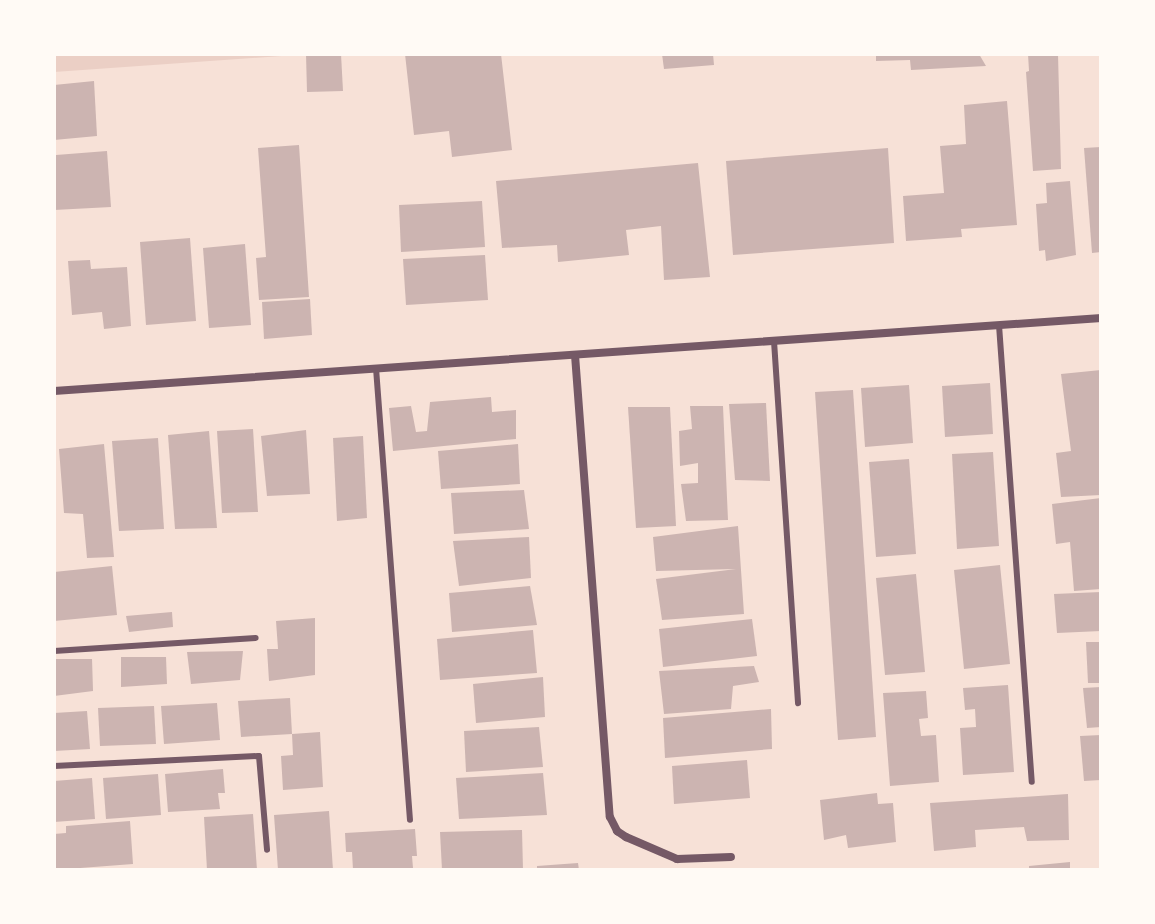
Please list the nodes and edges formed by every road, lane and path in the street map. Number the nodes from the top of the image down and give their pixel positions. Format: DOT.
graph roads {
  1 [pos="1101,318"];
  2 [pos="999,325"];
  3 [pos="774,341"];
  4 [pos="575,355"];
  5 [pos="376,368"];
  6 [pos="54,391"];
  7 [pos="256,638"];
  8 [pos="54,651"];
  9 [pos="798,703"];
  10 [pos="54,766"];
  11 [pos="1032,782"];
  12 [pos="410,820"];
  13 [pos="267,850"];
  14 [pos="731,857"];
  1 -- 2 [label="street"];
  2 -- 3 [label="street"];
  2 -- 11 [label="lane"];
  3 -- 4 [label="street"];
  3 -- 9 [label="lane"];
  4 -- 5 [label="street"];
  4 -- 14 [label="street"];
  5 -- 6 [label="street"];
  5 -- 12 [label="lane"];
  7 -- 8 [label="lane"];
  10 -- 13 [label="lane"];
}
